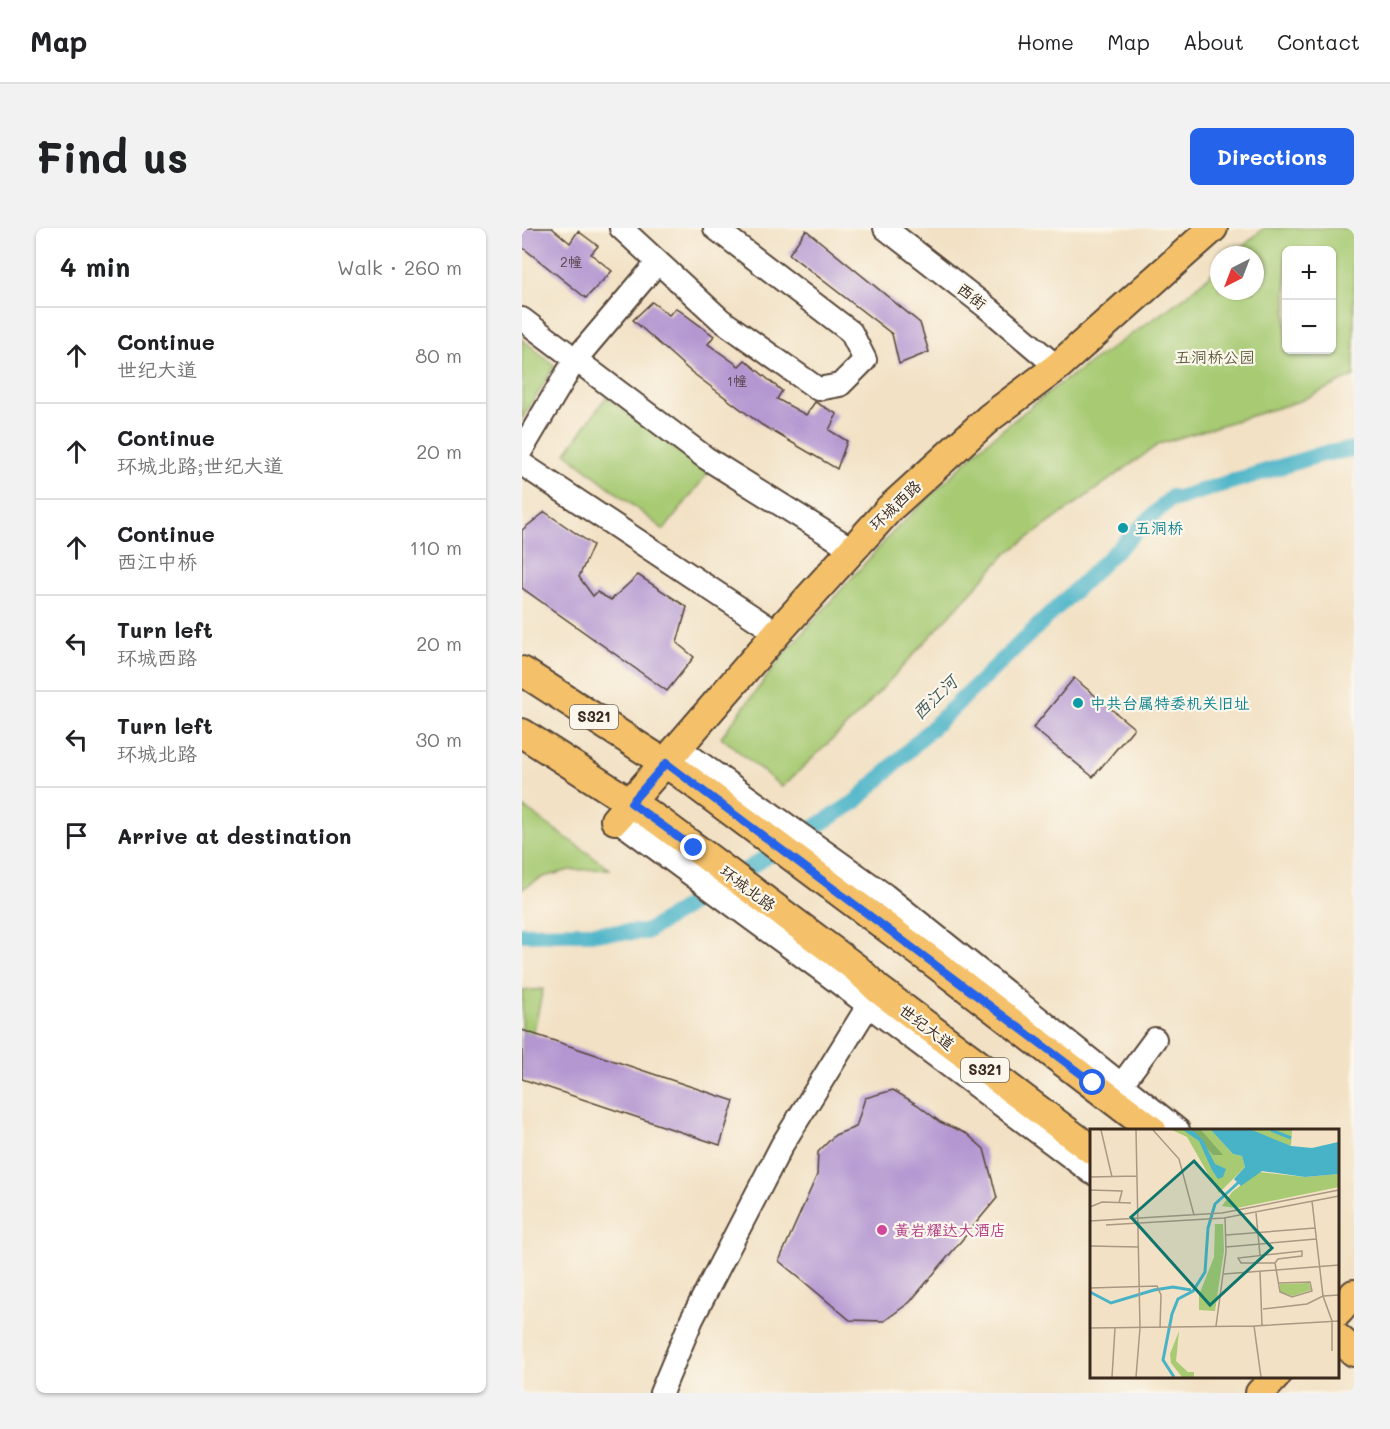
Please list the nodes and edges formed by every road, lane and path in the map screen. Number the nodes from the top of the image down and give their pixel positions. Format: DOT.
graph roads {
  1 [pos="621,228"];
  2 [pos="715,228"];
  3 [pos="885,228"];
  4 [pos="1213,228"];
  5 [pos="658,262"];
  6 [pos="522,319"];
  7 [pos="575,360"];
  8 [pos="1057,367"];
  9 [pos="522,449"];
  10 [pos="522,464"];
  11 [pos="852,549"];
  12 [pos="777,633"];
  13 [pos="522,671"];
  14 [pos="522,733"];
  15 [pos="672,755"];
  16 [pos="704,778"];
  17 [pos="623,816"];
  18 [pos="873,998"];
  19 [pos="1155,1039"];
  20 [pos="1121,1085"];
  21 [pos="1149,1129"];
  22 [pos="1176,1129"];
  23 [pos="1090,1149"];
  24 [pos="1090,1171"];
  25 [pos="1339,1281"];
  26 [pos="1354,1294"];
  27 [pos="1339,1311"];
  28 [pos="1339,1339"];
  29 [pos="1354,1352"];
  30 [pos="1275,1378"];
  31 [pos="661,1393"];
  32 [pos="1260,1393"];
  1 -- 5 [label="street"];
  2 -- 5 [label="street"];
  3 -- 8 [label="street, 西街"];
  4 -- 8 [label="main road, 环城西路"];
  5 -- 7 [label="street"];
  6 -- 7 [label="street"];
  7 -- 9 [label="street"];
  7 -- 11 [label="street"];
  8 -- 11 [label="main road, 环城西路"];
  10 -- 12 [label="street"];
  11 -- 12 [label="main road, 环城西路"];
  12 -- 15 [label="main road, 环城西路"];
  13 -- 15 [label="main road, S321"];
  14 -- 17 [label="main road, 环城北路 / S321"];
  15 -- 16 [label="main road, S321"];
  15 -- 17 [label="main road, 环城西路"];
  16 -- 20 [label="street"];
  16 -- 21 [label="main road, S321"];
  17 -- 18 [label="street"];
  17 -- 18 [label="main road, 环城北路 / S321"];
  18 -- 23 [label="main road, 世纪大道 / S321"];
  18 -- 24 [label="street"];
  18 -- 31 [label="street"];
  19 -- 20 [label="street"];
  20 -- 22 [label="street"];
  25 -- 26 [label="main road"];
  26 -- 27 [label="main road"];
  28 -- 29 [label="main road"];
  30 -- 32 [label="main road"];
}
